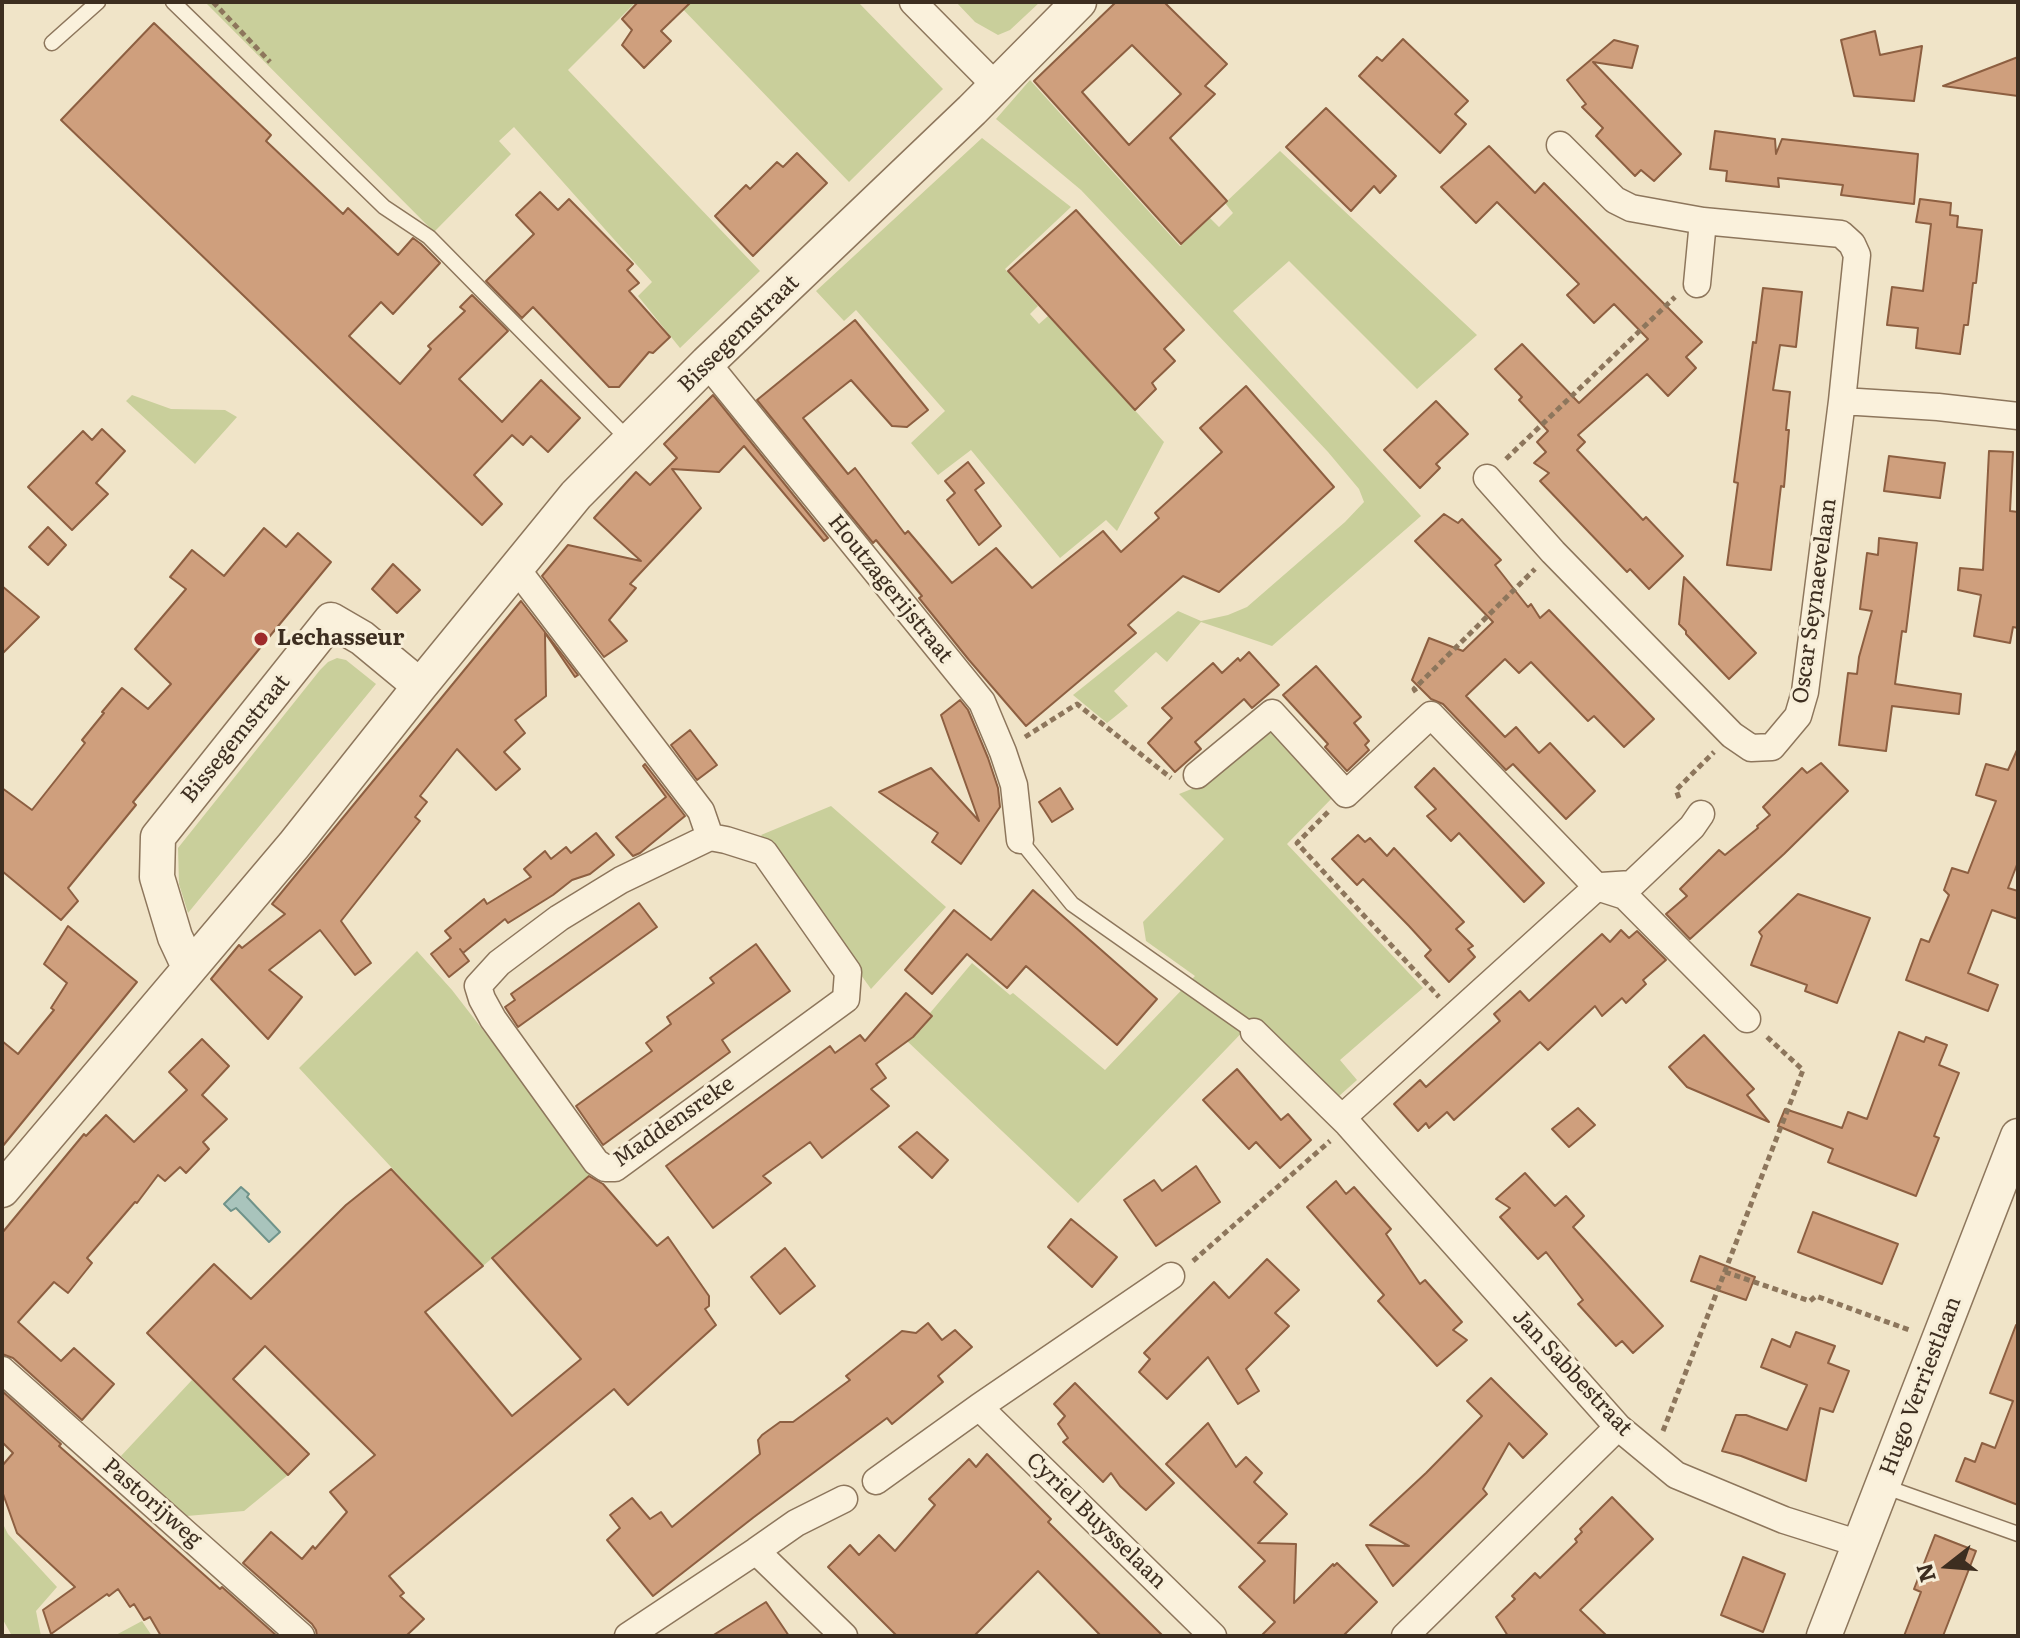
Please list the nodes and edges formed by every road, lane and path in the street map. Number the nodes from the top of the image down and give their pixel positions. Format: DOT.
graph roads {
  1 [pos="98,2"];
  2 [pos="173,2"];
  3 [pos="913,2"];
  4 [pos="1079,2"];
  5 [pos="52,43"];
  6 [pos="996,86"];
  7 [pos="1560,145"];
  8 [pos="1703,221"];
  9 [pos="1697,284"];
  10 [pos="707,363"];
  11 [pos="1842,401"];
  12 [pos="2018,416"];
  13 [pos="629,440"];
  14 [pos="1487,478"];
  15 [pos="1553,552"];
  16 [pos="516,568"];
  17 [pos="420,686"];
  18 [pos="1431,715"];
  19 [pos="1732,735"];
  20 [pos="1003,752"];
  21 [pos="1197,775"];
  22 [pos="1346,794"];
  23 [pos="1696,821"];
  24 [pos="710,837"];
  25 [pos="1020,840"];
  26 [pos="1597,887"];
  27 [pos="189,967"];
  28 [pos="1455,1015"];
  29 [pos="1747,1019"];
  30 [pos="1254,1032"];
  31 [pos="1345,1121"];
  32 [pos="2018,1136"];
  33 [pos="2,1190"];
  34 [pos="1725,1272"];
  35 [pos="1171,1276"];
  36 [pos="1939,1340"];
  37 [pos="2,1370"];
  38 [pos="979,1407"];
  39 [pos="1618,1427"];
  40 [pos="1653,1456"];
  41 [pos="876,1481"];
  42 [pos="1883,1486"];
  43 [pos="844,1499"];
  44 [pos="2018,1534"];
  45 [pos="1860,1544"];
  46 [pos="756,1551"];
  47 [pos="301,1636"];
  48 [pos="628,1636"];
  49 [pos="844,1636"];
  50 [pos="1213,1636"];
  51 [pos="1405,1636"];
  52 [pos="1824,1636"];
  1 -- 5 [label="lane"];
  2 -- 13 [label="lane"];
  3 -- 6 [label="street"];
  4 -- 6 [label="street, Bissegemstraat"];
  6 -- 10 [label="street, Bissegemstraat"];
  7 -- 8 [label="street, Oscar Seynaevelaan"];
  8 -- 9 [label="street"];
  8 -- 11 [label="street, Oscar Seynaevelaan"];
  9 -- 14 [label="path"];
  10 -- 13 [label="street, Bissegemstraat"];
  10 -- 20 [label="street, Houtzagerijstraat"];
  11 -- 12 [label="street"];
  11 -- 19 [label="street, Oscar Seynaevelaan"];
  13 -- 16 [label="street, Bissegemstraat"];
  14 -- 15 [label="street, Oscar Seynaevelaan"];
  15 -- 18 [label="path"];
  15 -- 19 [label="street, Oscar Seynaevelaan"];
  16 -- 17 [label="street, Bissegemstraat"];
  16 -- 24 [label="street"];
  17 -- 27 [label="street, Bissegemstraat"];
  17 -- 27 [label="street, Bissegemstraat"];
  18 -- 22 [label="street"];
  18 -- 26 [label="street"];
  19 -- 23 [label="path"];
  20 -- 21 [label="path"];
  20 -- 25 [label="street, Houtzagerijstraat"];
  21 -- 22 [label="street"];
  22 -- 28 [label="path"];
  23 -- 26 [label="street"];
  24 -- 24 [label="street, Maddensreke"];
  25 -- 30 [label="lane"];
  26 -- 28 [label="street"];
  26 -- 29 [label="street"];
  27 -- 33 [label="street, Bissegemstraat"];
  28 -- 31 [label="street"];
  29 -- 34 [label="path"];
  30 -- 31 [label="street, Jan Sabbestraat"];
  31 -- 35 [label="path"];
  31 -- 39 [label="street, Jan Sabbestraat"];
  32 -- 36 [label="street, Hugo Verriestlaan"];
  34 -- 36 [label="path"];
  34 -- 40 [label="path"];
  35 -- 38 [label="street"];
  36 -- 42 [label="street, Hugo Verriestlaan"];
  37 -- 47 [label="street, Pastorijweg"];
  38 -- 41 [label="street"];
  38 -- 50 [label="street, Cyriel Buysselaan"];
  39 -- 40 [label="street, Jan Sabbestraat"];
  39 -- 51 [label="street"];
  40 -- 45 [label="street, Jan Sabbestraat"];
  42 -- 44 [label="lane"];
  42 -- 45 [label="street, Hugo Verriestlaan"];
  43 -- 46 [label="street"];
  45 -- 52 [label="street, Hugo Verriestlaan"];
  46 -- 48 [label="street"];
  46 -- 49 [label="street"];
}
